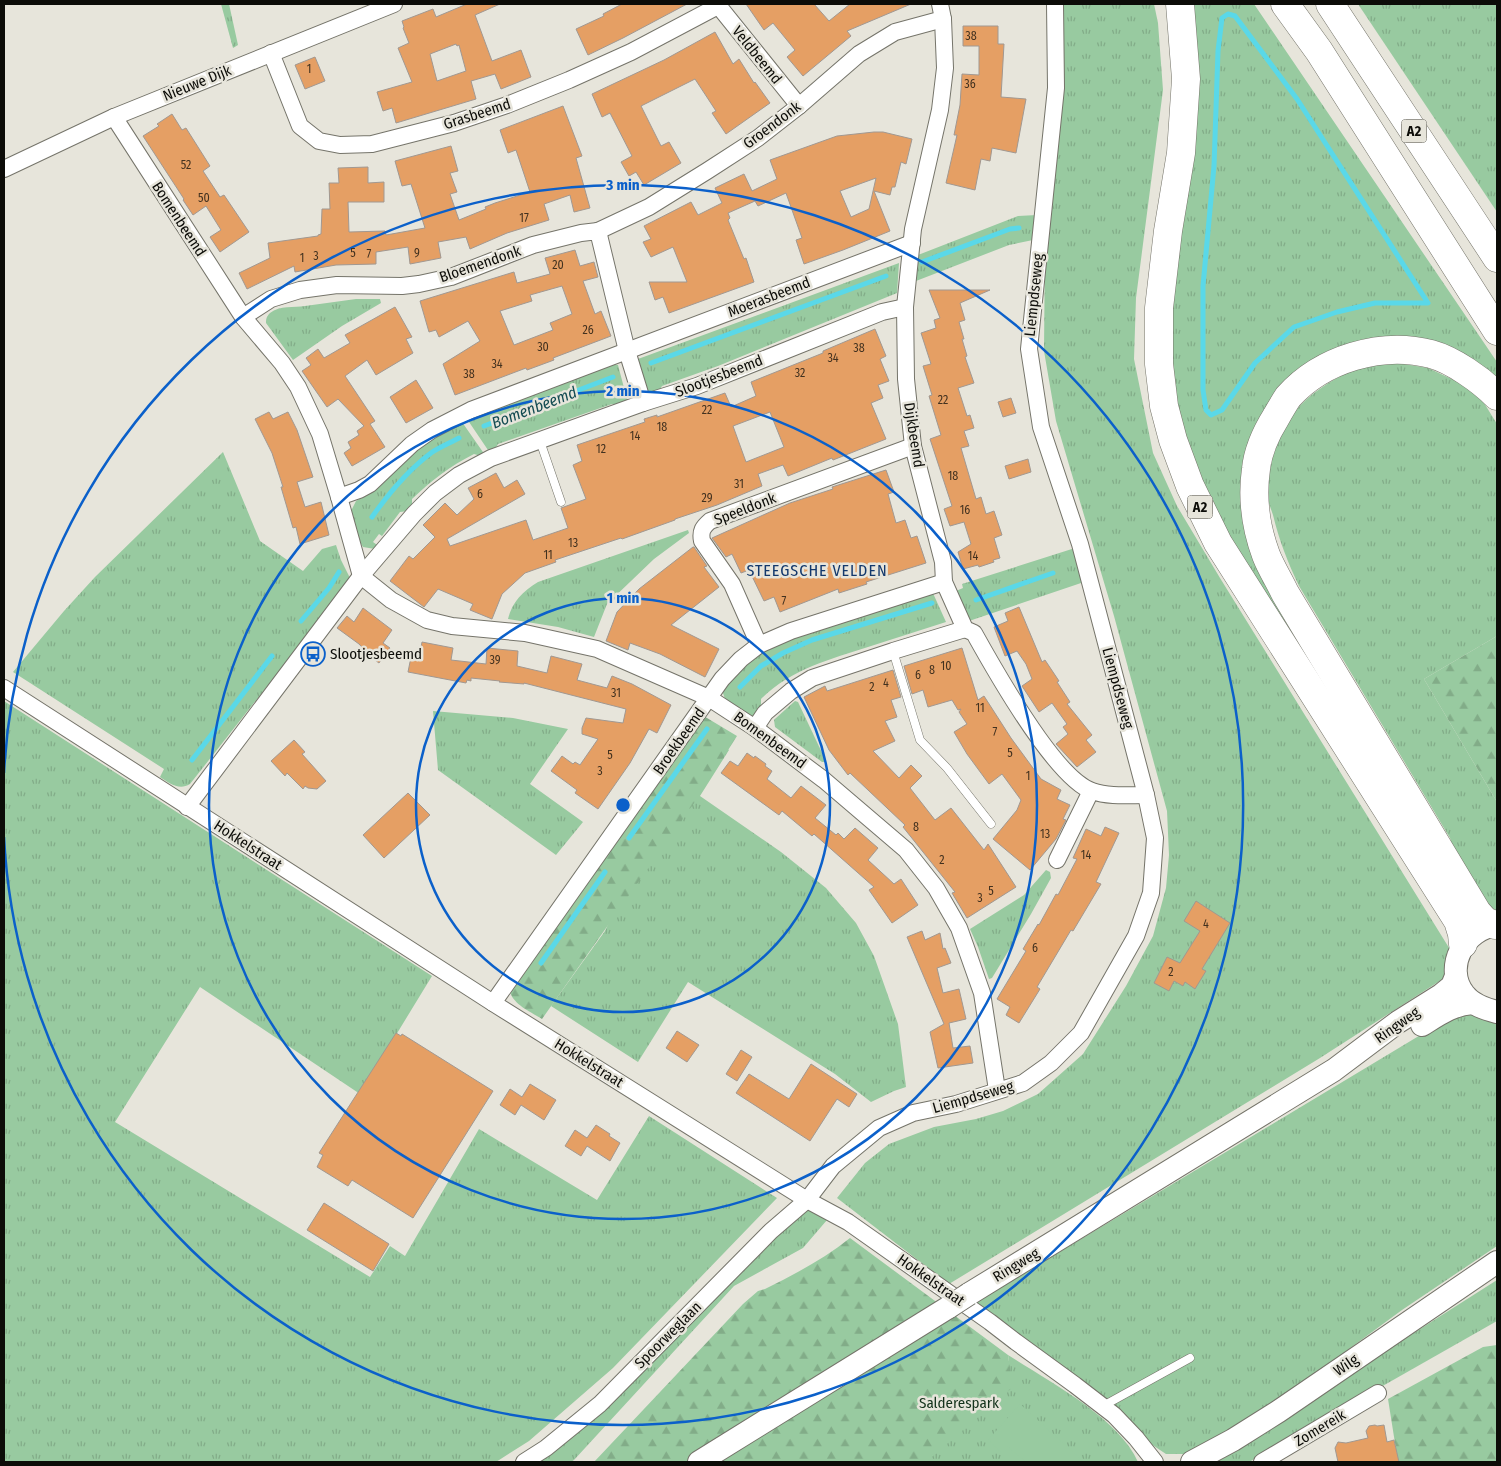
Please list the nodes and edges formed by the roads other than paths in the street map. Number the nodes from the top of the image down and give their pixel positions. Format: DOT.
graph roads {
  1 [pos="394,4"];
  2 [pos="1055,4"];
  3 [pos="1180,4"];
  4 [pos="1285,4"];
  5 [pos="1330,4"];
  6 [pos="717,5"];
  7 [pos="941,11"];
  8 [pos="271,53"];
  9 [pos="799,106"];
  10 [pos="114,117"];
  11 [pos="4,169"];
  12 [pos="598,231"];
  13 [pos="912,244"];
  14 [pos="1497,258"];
  15 [pos="905,307"];
  16 [pos="243,317"];
  17 [pos="1497,331"];
  18 [pos="627,351"];
  19 [pos="1497,396"];
  20 [pos="643,403"];
  21 [pos="540,441"];
  22 [pos="912,446"];
  23 [pos="339,497"];
  24 [pos="561,502"];
  25 [pos="361,576"];
  26 [pos="944,582"];
  27 [pos="965,629"];
  28 [pos="759,645"];
  29 [pos="893,651"];
  30 [pos="4,688"];
  31 [pos="709,698"];
  32 [pos="755,728"];
  33 [pos="1091,791"];
  34 [pos="1146,795"];
  35 [pos="187,806"];
  36 [pos="991,824"];
  37 [pos="1057,860"];
  38 [pos="1496,925"];
  39 [pos="1463,944"];
  40 [pos="1456,976"];
  41 [pos="493,1003"];
  42 [pos="1473,1003"];
  43 [pos="1497,1012"];
  44 [pos="1334,1070"];
  45 [pos="997,1090"];
  46 [pos="807,1200"];
  47 [pos="1497,1262"];
  48 [pos="1190,1358"];
  49 [pos="1378,1393"];
  50 [pos="1103,1406"];
  51 [pos="524,1462"];
  52 [pos="699,1462"];
  53 [pos="1155,1462"];
  54 [pos="1192,1462"];
  55 [pos="1262,1462"];
  1 -- 8 [label="street, Nieuwe Dijk"];
  2 -- 34 [label="street, Liempdseweg"];
  3 -- 39 [label="highway, A2"];
  4 -- 17 [label="highway, A2"];
  5 -- 14 [label="highway, A2"];
  6 -- 8 [label="street, Grasbeemd"];
  6 -- 9 [label="street, Veldbeemd"];
  7 -- 9 [label="street, Groendonk"];
  7 -- 13 [label="street, Dijkbeemd"];
  8 -- 10 [label="street, Nieuwe Dijk"];
  9 -- 12 [label="street, Groendonk"];
  10 -- 11 [label="street, Nieuwe Dijk"];
  10 -- 16 [label="street, Bomenbeemd"];
  12 -- 16 [label="street, Bloemendonk"];
  12 -- 18 [label="street"];
  13 -- 15 [label="street, Dijkbeemd"];
  13 -- 18 [label="street, Moerasbeemd"];
  15 -- 20 [label="street, Slootjesbeemd"];
  15 -- 22 [label="street, Dijkbeemd"];
  16 -- 23 [label="street, Bomenbeemd"];
  18 -- 20 [label="street"];
  18 -- 23 [label="street"];
  19 -- 38 [label="highway"];
  20 -- 21 [label="street, Slootjesbeemd"];
  21 -- 24 [label="lane"];
  21 -- 25 [label="street, Slootjesbeemd"];
  22 -- 26 [label="street, Dijkbeemd"];
  22 -- 28 [label="street, Speeldonk"];
  23 -- 25 [label="street, Bomenbeemd"];
  25 -- 31 [label="street, Bomenbeemd"];
  25 -- 35 [label="street, Slootjesbeemd"];
  26 -- 27 [label="street, Dijkbeemd"];
  26 -- 28 [label="street, Broekbeemd"];
  27 -- 29 [label="street"];
  27 -- 33 [label="street, Dijkbeemd"];
  28 -- 31 [label="street, Broekbeemd"];
  29 -- 32 [label="street"];
  29 -- 36 [label="lane"];
  30 -- 35 [label="street, Hokkelstraat"];
  31 -- 32 [label="street, Bomenbeemd"];
  31 -- 41 [label="street, Broekbeemd"];
  32 -- 45 [label="street, Bomenbeemd"];
  33 -- 34 [label="street, Dijkbeemd"];
  33 -- 37 [label="street"];
  34 -- 45 [label="street, Liempdseweg"];
  35 -- 41 [label="street, Hokkelstraat"];
  38 -- 39 [label="main road"];
  39 -- 40 [label="main road"];
  40 -- 42 [label="main road"];
  40 -- 44 [label="main road, Ringweg"];
  41 -- 46 [label="street, Hokkelstraat"];
  42 -- 43 [label="main road"];
  42 -- 44 [label="main road, Ringweg"];
  44 -- 52 [label="main road, Ringweg, bridge"];
  45 -- 46 [label="street, Liempdseweg"];
  46 -- 50 [label="street, Hokkelstraat"];
  46 -- 51 [label="street, Spoorweglaan"];
  47 -- 54 [label="main road, Wilg"];
  48 -- 50 [label="lane"];
  49 -- 55 [label="street, Zomereik"];
  50 -- 53 [label="street, Hokkelstraat"];
}
